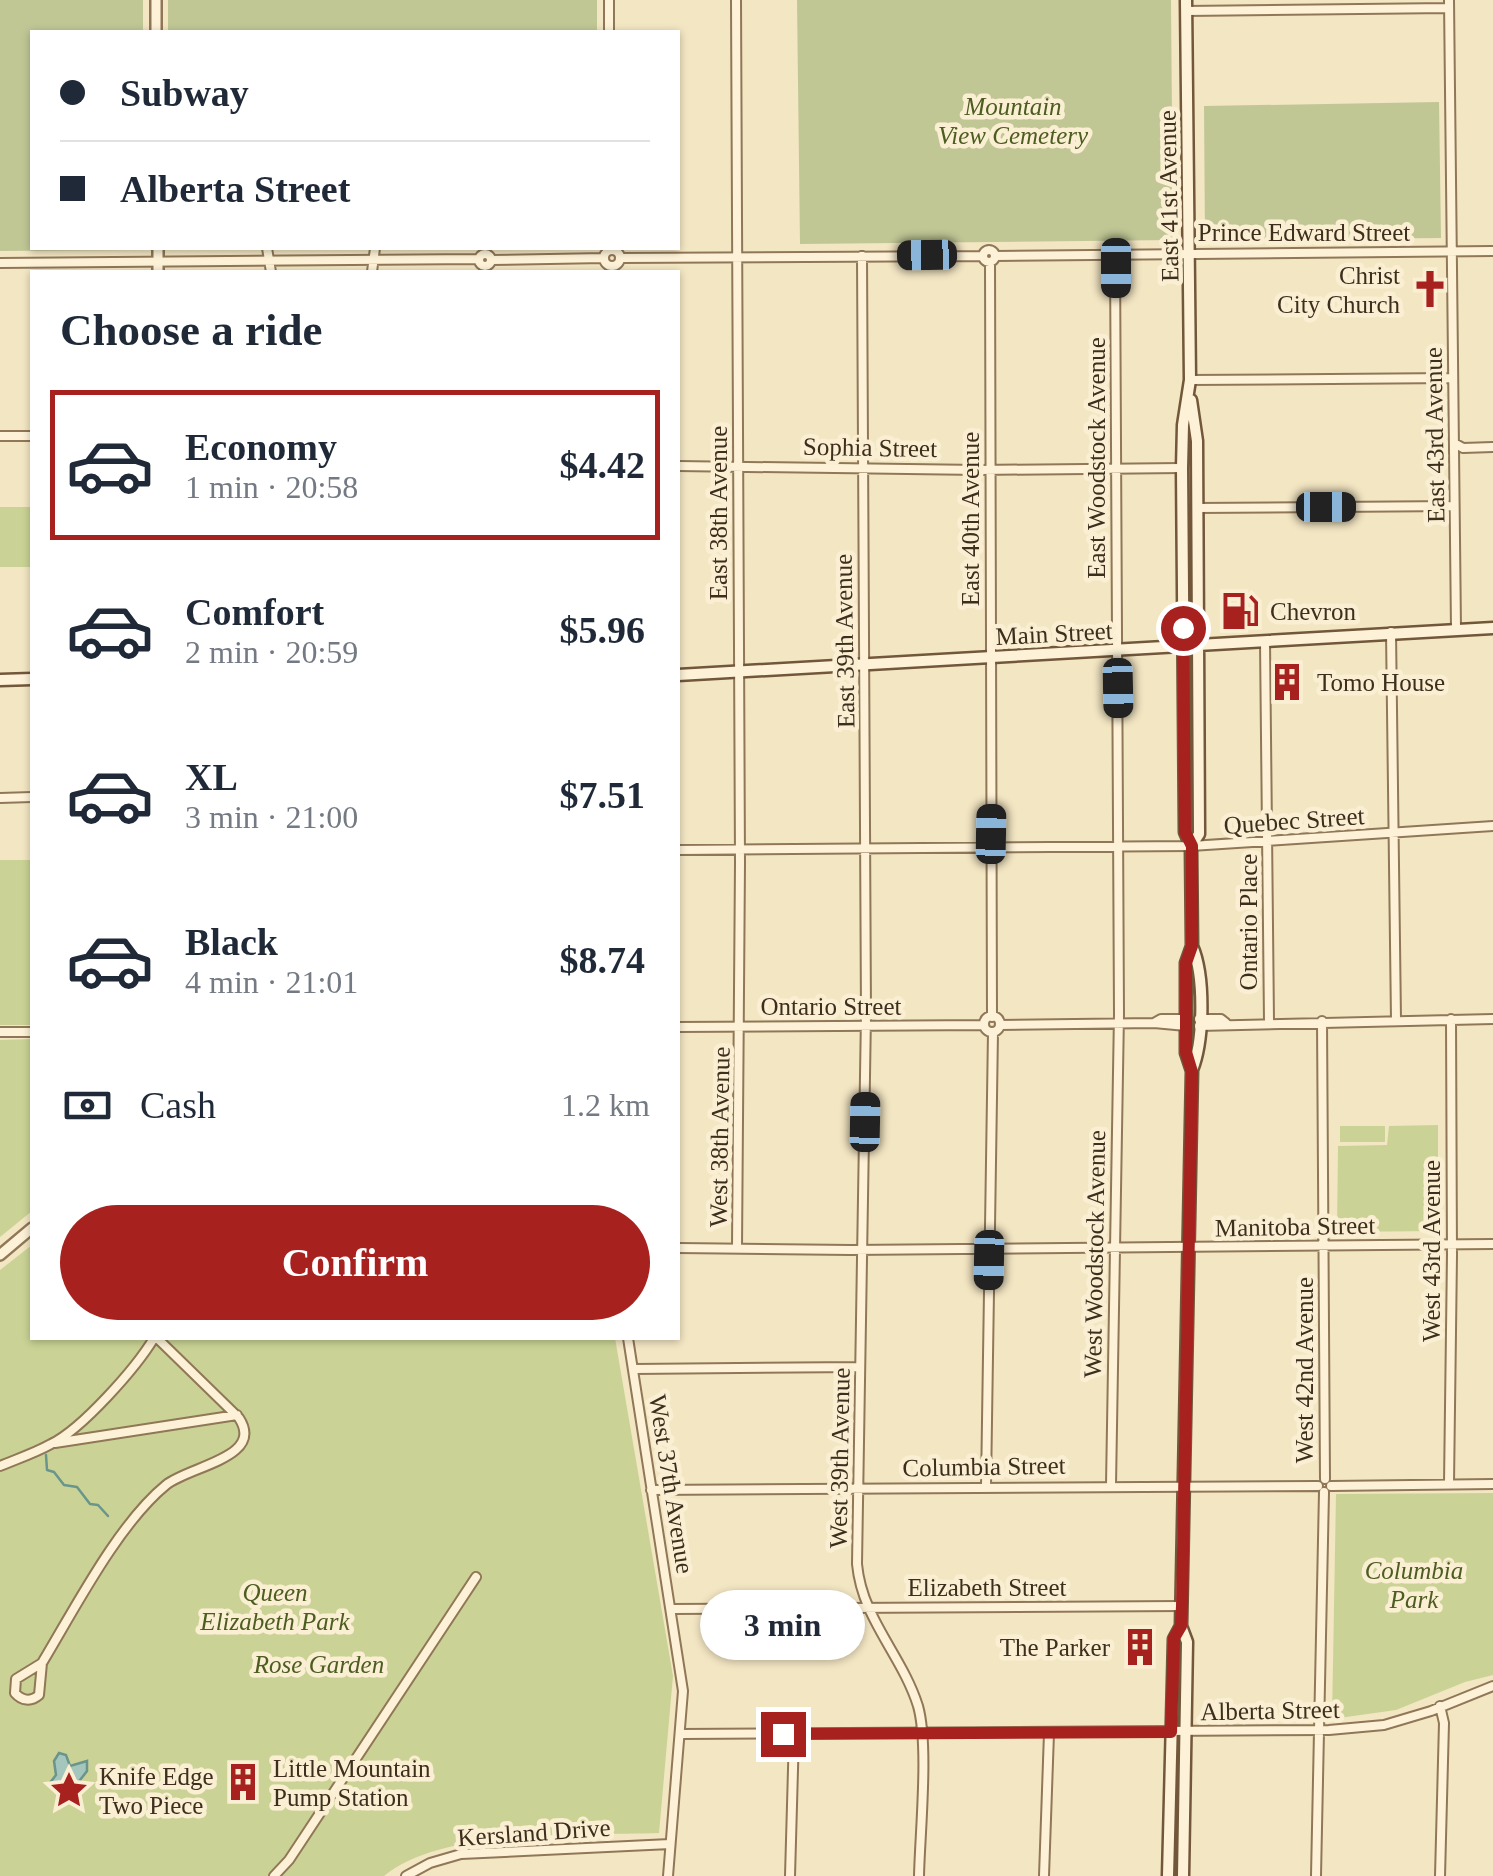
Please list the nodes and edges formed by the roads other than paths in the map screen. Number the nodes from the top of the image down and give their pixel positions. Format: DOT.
graph roads {
  1 [pos="156,0"];
  2 [pos="609,0"];
  3 [pos="736,0"];
  4 [pos="1449,4"];
  5 [pos="1186,6"];
  6 [pos="156,30"];
  7 [pos="609,30"];
  8 [pos="267,250"];
  9 [pos="375,250"];
  10 [pos="611,250"];
  11 [pos="613,250"];
  12 [pos="1452,251"];
  13 [pos="1493,251"];
  14 [pos="1188,252"];
  15 [pos="1115,254"];
  16 [pos="862,256"];
  17 [pos="737,257"];
  18 [pos="604,258"];
  19 [pos="620,258"];
  20 [pos="990,258"];
  21 [pos="485,260"];
  22 [pos="374,261"];
  23 [pos="268,262"];
  24 [pos="0,263"];
  25 [pos="158,267"];
  26 [pos="613,269"];
  27 [pos="270,270"];
  28 [pos="372,270"];
  29 [pos="1453,378"];
  30 [pos="1190,386"];
  31 [pos="0,436"];
  32 [pos="30,436"];
  33 [pos="1454,443"];
  34 [pos="1493,447"];
  35 [pos="680,466"];
  36 [pos="738,466"];
  37 [pos="863,466"];
  38 [pos="1116,468"];
  39 [pos="1182,468"];
  40 [pos="990,470"];
  41 [pos="1454,506"];
  42 [pos="1198,508"];
  43 [pos="1493,628"];
  44 [pos="1456,629"];
  45 [pos="1391,632"];
  46 [pos="1265,640"];
  47 [pos="1198,645"];
  48 [pos="1183,646"];
  49 [pos="1117,650"];
  50 [pos="992,656"];
  51 [pos="864,664"];
  52 [pos="739,671"];
  53 [pos="680,675"];
  54 [pos="30,679"];
  55 [pos="0,680"];
  56 [pos="30,797"];
  57 [pos="0,798"];
  58 [pos="1493,826"];
  59 [pos="1393,833"];
  60 [pos="1268,841"];
  61 [pos="991,846"];
  62 [pos="1118,846"];
  63 [pos="1192,846"];
  64 [pos="866,848"];
  65 [pos="740,849"];
  66 [pos="680,850"];
  67 [pos="992,1016"];
  68 [pos="1450,1019"];
  69 [pos="1493,1019"];
  70 [pos="1396,1020"];
  71 [pos="1322,1021"];
  72 [pos="1268,1022"];
  73 [pos="1119,1023"];
  74 [pos="1193,1023"];
  75 [pos="1000,1024"];
  76 [pos="866,1025"];
  77 [pos="984,1025"];
  78 [pos="740,1026"];
  79 [pos="680,1027"];
  80 [pos="0,1032"];
  81 [pos="30,1032"];
  82 [pos="992,1032"];
  83 [pos="30,1230"];
  84 [pos="1452,1244"];
  85 [pos="1493,1244"];
  86 [pos="1324,1246"];
  87 [pos="1189,1247"];
  88 [pos="680,1248"];
  89 [pos="737,1248"];
  90 [pos="989,1248"];
  91 [pos="1114,1248"];
  92 [pos="862,1250"];
  93 [pos="0,1254"];
  94 [pos="154,1340"];
  95 [pos="157,1340"];
  96 [pos="628,1340"];
  97 [pos="860,1368"];
  98 [pos="634,1369"];
  99 [pos="237,1415"];
  100 [pos="55,1443"];
  101 [pos="0,1466"];
  102 [pos="1449,1484"];
  103 [pos="1493,1484"];
  104 [pos="1111,1485"];
  105 [pos="986,1486"];
  106 [pos="1184,1486"];
  107 [pos="1324,1486"];
  108 [pos="858,1488"];
  109 [pos="650,1490"];
  110 [pos="476,1577"];
  111 [pos="1182,1606"];
  112 [pos="867,1608"];
  113 [pos="672,1609"];
  114 [pos="1181,1626"];
  115 [pos="42,1663"];
  116 [pos="1493,1686"];
  117 [pos="1440,1706"];
  118 [pos="1319,1730"];
  119 [pos="1171,1732"];
  120 [pos="1186,1732"];
  121 [pos="1049,1733"];
  122 [pos="680,1734"];
  123 [pos="794,1734"];
  124 [pos="922,1734"];
  125 [pos="670,1844"];
  126 [pos="274,1876"];
  127 [pos="406,1876"];
  128 [pos="668,1876"];
  129 [pos="790,1876"];
  130 [pos="919,1876"];
  131 [pos="1044,1876"];
  132 [pos="1168,1876"];
  133 [pos="1183,1876"];
  134 [pos="1316,1876"];
  135 [pos="1440,1876"];
  1 -- 6 [label="street"];
  2 -- 7 [label="street"];
  3 -- 17 [label="street, East 38th Avenue"];
  4 -- 5 [label="street"];
  4 -- 12 [label="street, East 43rd Avenue"];
  5 -- 14 [label="main road, East 41st Avenue"];
  8 -- 23 [label="street"];
  9 -- 22 [label="street"];
  10 -- 18 [label="street"];
  11 -- 19 [label="street"];
  12 -- 13 [label="street, Prince Edward Street"];
  12 -- 14 [label="street, Prince Edward Street"];
  12 -- 29 [label="street, East 43rd Avenue"];
  14 -- 15 [label="street, Prince Edward Street"];
  14 -- 30 [label="main road, East 41st Avenue"];
  15 -- 20 [label="street, Prince Edward Street"];
  15 -- 38 [label="street, East Woodstock Avenue"];
  16 -- 17 [label="street, Prince Edward Street"];
  16 -- 20 [label="street, Prince Edward Street"];
  16 -- 37 [label="street, East 39th Avenue"];
  17 -- 19 [label="street, Prince Edward Street"];
  17 -- 36 [label="street, East 38th Avenue"];
  18 -- 21 [label="street"];
  18 -- 26 [label="street"];
  19 -- 26 [label="street"];
  20 -- 40 [label="street, East 40th Avenue"];
  21 -- 22 [label="street"];
  22 -- 23 [label="street"];
  22 -- 28 [label="street"];
  23 -- 25 [label="street"];
  23 -- 27 [label="street"];
  24 -- 25 [label="street"];
  29 -- 30 [label="street"];
  29 -- 33 [label="street, East 43rd Avenue"];
  30 -- 39 [label="main road, East 41st Avenue"];
  30 -- 42 [label="main road, East 41st Avenue"];
  31 -- 32 [label="street"];
  33 -- 34 [label="street"];
  33 -- 41 [label="street, East 43rd Avenue"];
  35 -- 36 [label="street, Sophia Street"];
  36 -- 37 [label="street, Sophia Street"];
  36 -- 52 [label="street, East 38th Avenue"];
  37 -- 40 [label="street, Sophia Street"];
  37 -- 51 [label="street, East 39th Avenue"];
  38 -- 39 [label="street, Sophia Street"];
  38 -- 40 [label="street, Sophia Street"];
  38 -- 49 [label="street, East Woodstock Avenue"];
  39 -- 48 [label="main road, East 41st Avenue"];
  40 -- 50 [label="street, East 40th Avenue"];
  41 -- 42 [label="street"];
  41 -- 44 [label="street, East 43rd Avenue"];
  42 -- 47 [label="main road, East 41st Avenue"];
  43 -- 44 [label="main road, Main Street"];
  44 -- 45 [label="main road, Main Street"];
  45 -- 46 [label="main road, Main Street"];
  45 -- 59 [label="street"];
  46 -- 47 [label="main road, Main Street"];
  46 -- 60 [label="street, Ontario Place"];
  47 -- 48 [label="main road, Main Street"];
  47 -- 63 [label="main road, East 41st Avenue"];
  48 -- 49 [label="main road, Main Street"];
  48 -- 63 [label="main road, East 41st Avenue"];
  49 -- 50 [label="main road, Main Street"];
  49 -- 62 [label="street, East Woodstock Avenue"];
  50 -- 51 [label="main road, Main Street"];
  50 -- 61 [label="street, East 40th Avenue"];
  51 -- 52 [label="main road, Main Street"];
  51 -- 64 [label="street, East 39th Avenue"];
  52 -- 53 [label="main road, Main Street"];
  52 -- 65 [label="street, East 38th Avenue"];
  54 -- 55 [label="main road"];
  56 -- 57 [label="street"];
  58 -- 59 [label="street, Quebec Street"];
  59 -- 60 [label="street, Quebec Street"];
  59 -- 70 [label="street"];
  60 -- 63 [label="street, Quebec Street"];
  60 -- 72 [label="street, Ontario Place"];
  61 -- 62 [label="street, Quebec Street"];
  61 -- 64 [label="street, Quebec Street"];
  61 -- 67 [label="street, East 40th Avenue"];
  62 -- 63 [label="street, Quebec Street"];
  62 -- 73 [label="street, East Woodstock Avenue"];
  63 -- 74 [label="main road, East 41st Avenue"];
  64 -- 65 [label="street, Quebec Street"];
  64 -- 76 [label="street, East 39th Avenue"];
  65 -- 66 [label="street, Quebec Street"];
  65 -- 78 [label="street, East 38th Avenue"];
  67 -- 75 [label="street"];
  67 -- 77 [label="street"];
  68 -- 69 [label="street"];
  68 -- 70 [label="street"];
  68 -- 84 [label="street, West 43rd Avenue"];
  70 -- 71 [label="street"];
  71 -- 72 [label="street"];
  71 -- 86 [label="street, West 42nd Avenue"];
  72 -- 74 [label="street"];
  73 -- 74 [label="street"];
  73 -- 75 [label="street"];
  73 -- 91 [label="street, West Woodstock Avenue"];
  74 -- 87 [label="main road, East 41st Avenue"];
  75 -- 82 [label="street"];
  76 -- 77 [label="street, Ontario Street"];
  76 -- 78 [label="street, Ontario Street"];
  76 -- 92 [label="street, West 39th Avenue"];
  77 -- 82 [label="street"];
  78 -- 79 [label="street, Ontario Street"];
  78 -- 89 [label="street, West 38th Avenue"];
  80 -- 81 [label="street"];
  82 -- 90 [label="street"];
  83 -- 93 [label="street"];
  84 -- 85 [label="street, Manitoba Street"];
  84 -- 86 [label="street, Manitoba Street"];
  84 -- 102 [label="street, West 43rd Avenue"];
  86 -- 87 [label="street, Manitoba Street"];
  86 -- 107 [label="street, West 42nd Avenue"];
  87 -- 91 [label="street, Manitoba Street"];
  87 -- 106 [label="main road, East 41st Avenue"];
  88 -- 89 [label="street, Manitoba Street"];
  89 -- 92 [label="street, Manitoba Street"];
  90 -- 91 [label="street, Manitoba Street"];
  90 -- 92 [label="street, Manitoba Street"];
  90 -- 105 [label="street"];
  91 -- 104 [label="street, West Woodstock Avenue"];
  92 -- 97 [label="street, West 39th Avenue"];
  94 -- 100 [label="street"];
  95 -- 99 [label="street"];
  96 -- 98 [label="street, West 37th Avenue"];
  97 -- 98 [label="street"];
  97 -- 108 [label="street, West 39th Avenue"];
  98 -- 109 [label="street, West 37th Avenue"];
  99 -- 100 [label="street"];
  99 -- 115 [label="street"];
  100 -- 101 [label="street"];
  102 -- 103 [label="street, Columbia Street"];
  102 -- 107 [label="street, Columbia Street"];
  104 -- 105 [label="street, Columbia Street"];
  104 -- 106 [label="street, Columbia Street"];
  105 -- 108 [label="street, Columbia Street"];
  106 -- 107 [label="street, Columbia Street"];
  106 -- 111 [label="main road, East 41st Avenue"];
  107 -- 118 [label="street, West 42nd Avenue"];
  108 -- 109 [label="street, Columbia Street"];
  108 -- 112 [label="street, West 39th Avenue"];
  109 -- 113 [label="street, West 37th Avenue"];
  110 -- 126 [label="street"];
  111 -- 112 [label="street, Elizabeth Street"];
  111 -- 114 [label="main road, East 41st Avenue"];
  112 -- 113 [label="street, Elizabeth Street"];
  112 -- 124 [label="street, West 39th Avenue"];
  113 -- 122 [label="street, West 37th Avenue"];
  114 -- 119 [label="main road"];
  114 -- 120 [label="main road"];
  115 -- 115 [label="street"];
  116 -- 117 [label="street, Alberta Street"];
  117 -- 118 [label="street, Alberta Street"];
  117 -- 135 [label="street"];
  118 -- 120 [label="street, Alberta Street"];
  118 -- 134 [label="street, West 42nd Avenue"];
  119 -- 120 [label="street, Alberta Street"];
  119 -- 121 [label="street, Alberta Street"];
  119 -- 132 [label="main road"];
  120 -- 133 [label="main road"];
  121 -- 124 [label="street, Alberta Street"];
  121 -- 131 [label="street"];
  122 -- 123 [label="street, Alberta Street"];
  122 -- 125 [label="street, West 37th Avenue"];
  123 -- 124 [label="street, Alberta Street"];
  123 -- 129 [label="street"];
  124 -- 130 [label="street, West 39th Avenue"];
  125 -- 127 [label="street, Kersland Drive"];
  125 -- 128 [label="street, West 37th Avenue"];
}
